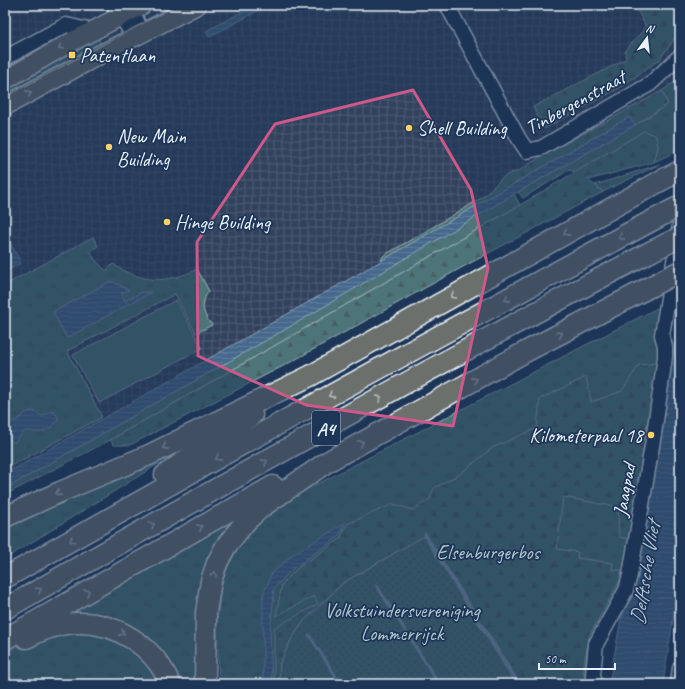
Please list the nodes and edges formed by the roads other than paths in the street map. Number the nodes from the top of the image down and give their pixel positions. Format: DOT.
graph roads {
  1 [pos="197,5"];
  2 [pos="447,5"];
  3 [pos="128,8"];
  4 [pos="92,31"];
  5 [pos="138,35"];
  6 [pos="680,57"];
  7 [pos="5,58"];
  8 [pos="5,80"];
  9 [pos="5,106"];
  10 [pos="680,171"];
  11 [pos="680,206"];
  12 [pos="680,225"];
  13 [pos="680,237"];
  14 [pos="680,271"];
  15 [pos="310,376"];
  16 [pos="327,462"];
  17 [pos="5,517"];
  18 [pos="106,520"];
  19 [pos="5,578"];
  20 [pos="5,609"];
  21 [pos="5,639"];
  22 [pos="206,640"];
  23 [pos="5,649"];
  24 [pos="680,668"];
  25 [pos="170,684"];
  26 [pos="205,684"];
  27 [pos="210,684"];
  28 [pos="595,684"];
  29 [pos="678,684"];
  1 -- 5 [label="main road"];
  2 -- 6 [label="street, Tinbergenstraat"];
  3 -- 4 [label="main road"];
  3 -- 5 [label="street"];
  4 -- 7 [label="street"];
  4 -- 8 [label="main road, one-way"];
  9 -- 5 [label="main road, one-way"];
  10 -- 15 [label="highway, A4, one-way"];
  11 -- 18 [label="highway, A4, one-way"];
  12 -- 28 [label="street, Jaagpad"];
  20 -- 13 [label="highway, A4, one-way, bridge"];
  16 -- 14 [label="highway, A4, one-way, bridge"];
  15 -- 17 [label="highway, A4, one-way"];
  15 -- 18 [label="highway, A4"];
  21 -- 16 [label="highway, A4, one-way"];
  22 -- 16 [label="highway, A4, one-way"];
  18 -- 19 [label="highway, A4, one-way"];
  22 -- 26 [label="highway, A4"];
  22 -- 27 [label="highway, A4"];
  23 -- 25 [label="highway, one-way"];
  24 -- 29 [label="street"];
}
